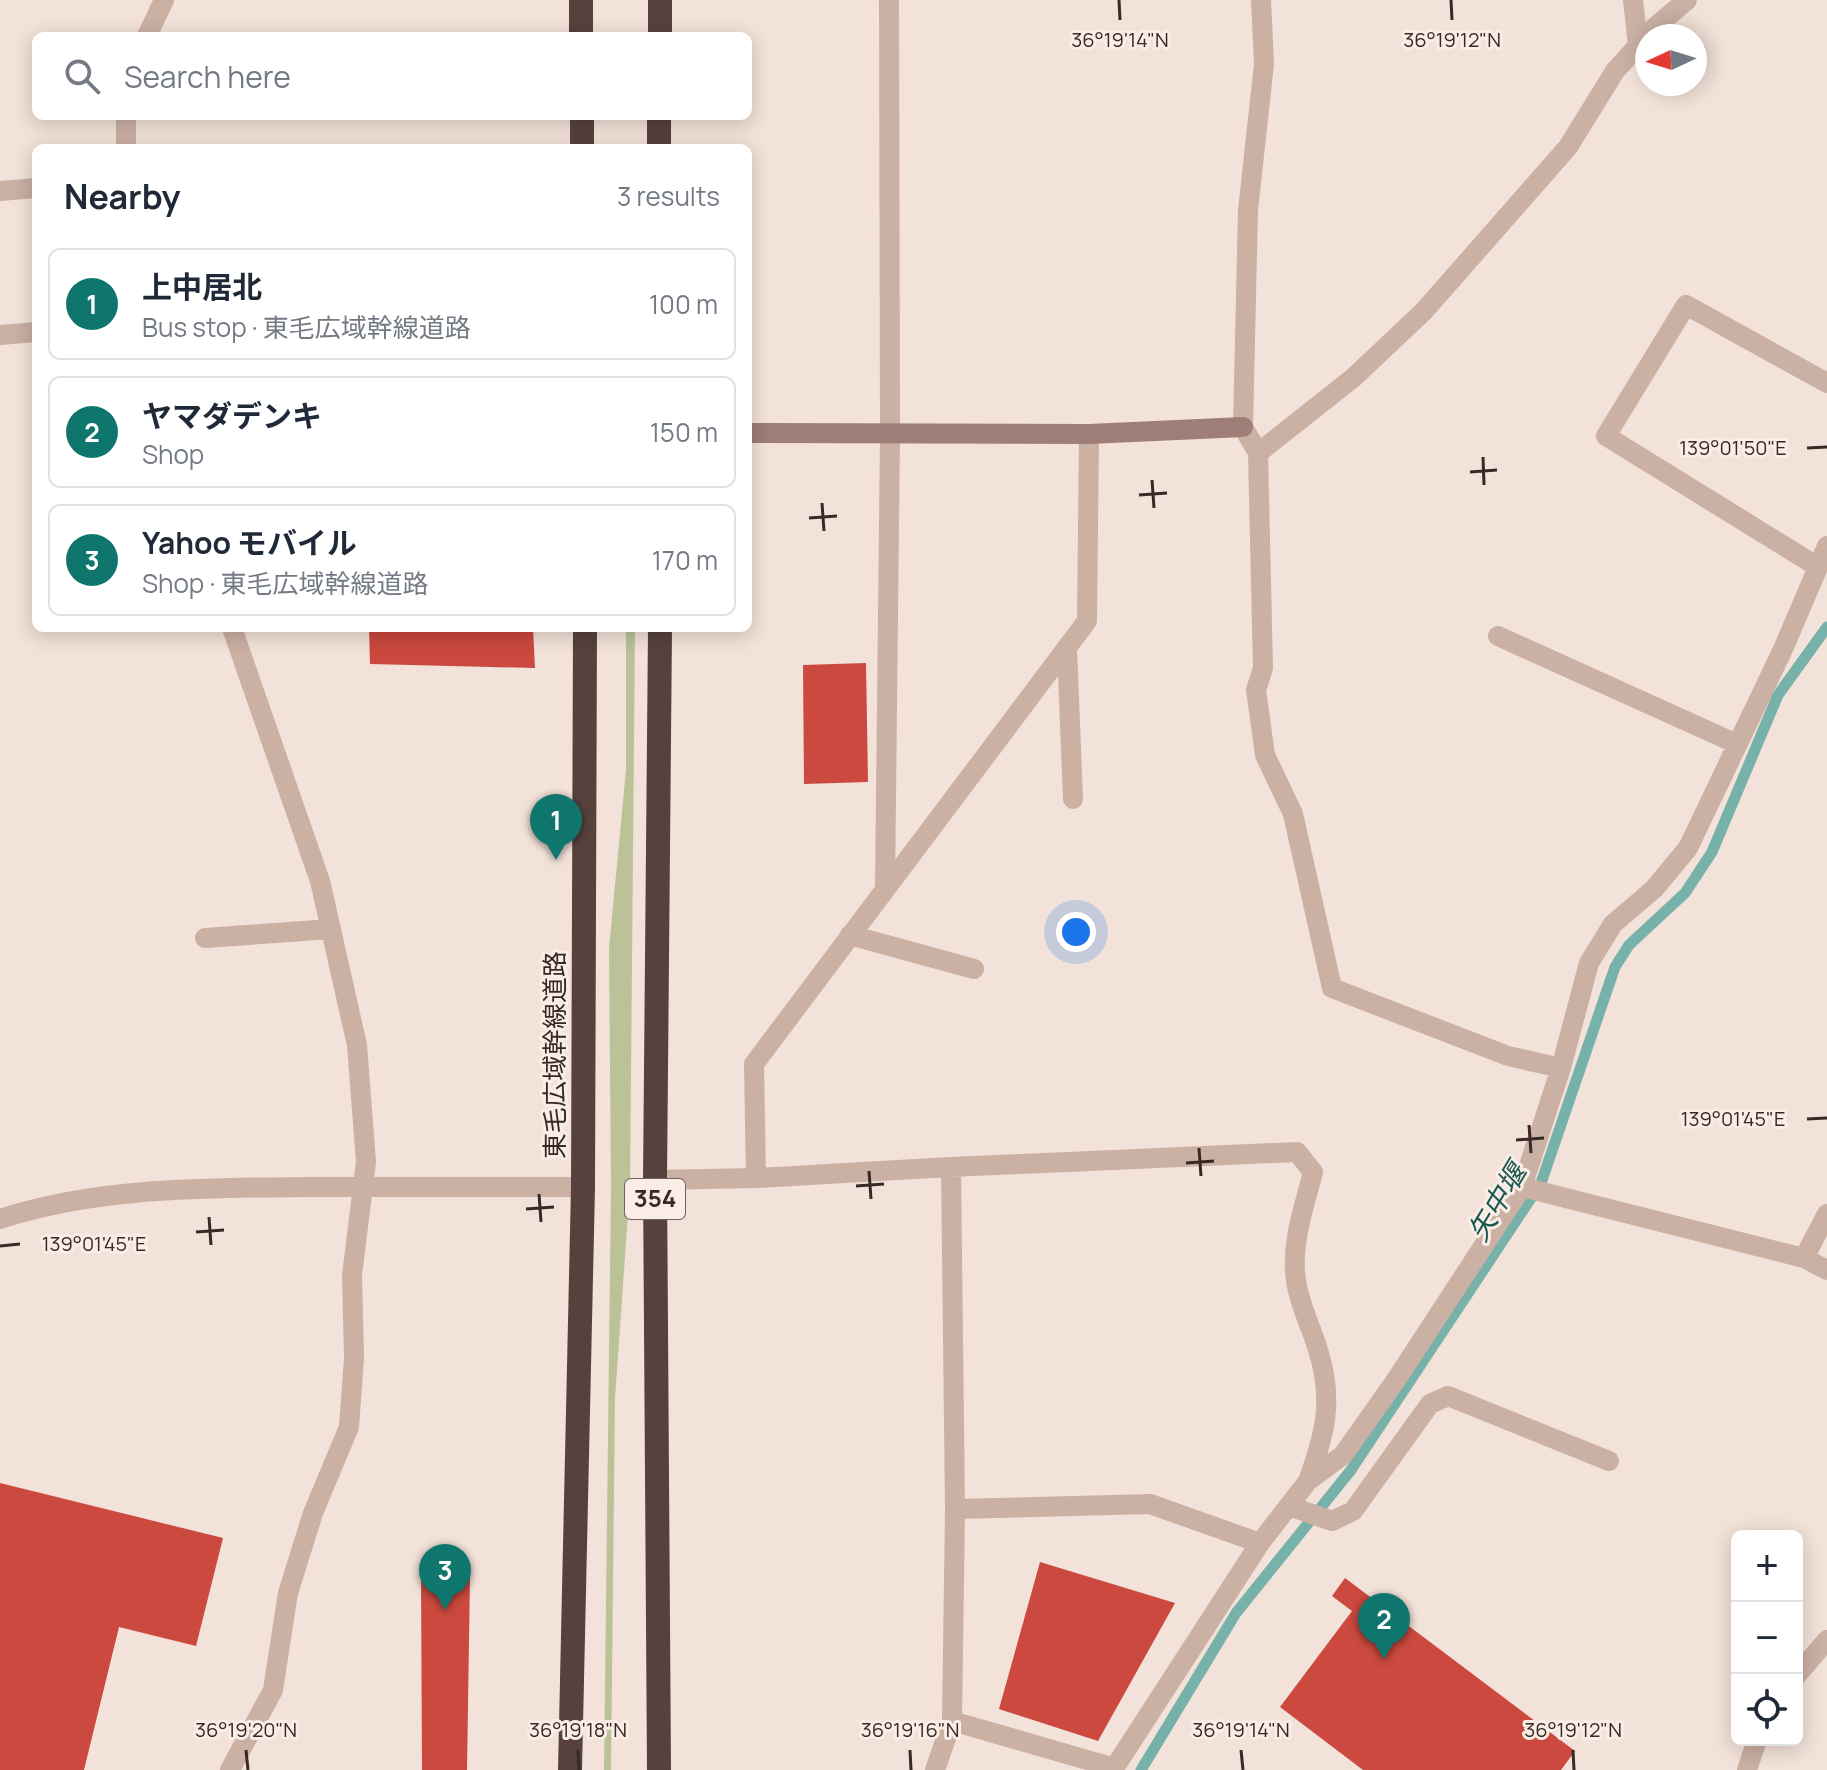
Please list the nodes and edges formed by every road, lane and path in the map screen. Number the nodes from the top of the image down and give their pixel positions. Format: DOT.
graph roads {
  1 [pos="164,0"];
  2 [pos="581,0"];
  3 [pos="660,0"];
  4 [pos="889,0"];
  5 [pos="1261,0"];
  6 [pos="1633,0"];
  7 [pos="1687,0"];
  8 [pos="1636,24"];
  9 [pos="1661,24"];
  10 [pos="149,32"];
  11 [pos="581,32"];
  12 [pos="660,32"];
  13 [pos="1635,49"];
  14 [pos="126,120"];
  15 [pos="582,120"];
  16 [pos="659,120"];
  17 [pos="126,144"];
  18 [pos="582,144"];
  19 [pos="659,144"];
  20 [pos="32,188"];
  21 [pos="0,191"];
  22 [pos="32,332"];
  23 [pos="0,335"];
  24 [pos="1827,383"];
  25 [pos="1243,427"];
  26 [pos="752,433"];
  27 [pos="890,433"];
  28 [pos="1089,434"];
  29 [pos="1258,453"];
  30 [pos="1827,546"];
  31 [pos="1818,567"];
  32 [pos="233,632"];
  33 [pos="585,632"];
  34 [pos="660,632"];
  35 [pos="1498,636"];
  36 [pos="1067,648"];
  37 [pos="1737,744"];
  38 [pos="1073,799"];
  39 [pos="885,888"];
  40 [pos="331,929"];
  41 [pos="850,935"];
  42 [pos="205,938"];
  43 [pos="974,969"];
  44 [pos="1561,1068"];
  45 [pos="951,1167"];
  46 [pos="756,1178"];
  47 [pos="655,1180"];
  48 [pos="363,1186"];
  49 [pos="583,1187"];
  50 [pos="1524,1187"];
  51 [pos="1827,1214"];
  52 [pos="0,1219"];
  53 [pos="1804,1258"];
  54 [pos="1827,1270"];
  55 [pos="1609,1461"];
  56 [pos="1308,1481"];
  57 [pos="1294,1508"];
  58 [pos="955,1509"];
  59 [pos="1260,1543"];
  60 [pos="1827,1640"];
  61 [pos="1798,1674"];
  62 [pos="952,1721"];
  63 [pos="1755,1746"];
  64 [pos="1114,1769"];
  65 [pos="230,1770"];
  66 [pos="570,1770"];
  67 [pos="659,1770"];
  68 [pos="935,1770"];
  69 [pos="1747,1770"];
  1 -- 10 [label="street"];
  2 -- 11 [label="highway"];
  3 -- 12 [label="highway"];
  4 -- 27 [label="street"];
  5 -- 25 [label="street"];
  6 -- 8 [label="street"];
  7 -- 9 [label="street"];
  13 -- 29 [label="street"];
  14 -- 17 [label="street"];
  15 -- 18 [label="highway"];
  16 -- 19 [label="highway"];
  20 -- 21 [label="street"];
  22 -- 23 [label="street"];
  24 -- 31 [label="street"];
  25 -- 28 [label="street"];
  25 -- 29 [label="street"];
  26 -- 27 [label="street"];
  27 -- 28 [label="street"];
  27 -- 39 [label="street"];
  28 -- 36 [label="street"];
  29 -- 44 [label="street"];
  30 -- 31 [label="street"];
  31 -- 37 [label="street"];
  32 -- 40 [label="street"];
  33 -- 49 [label="highway, 東毛広域幹線道路"];
  34 -- 47 [label="highway, 354"];
  35 -- 37 [label="street"];
  36 -- 38 [label="street"];
  36 -- 39 [label="street"];
  37 -- 44 [label="street"];
  39 -- 41 [label="street"];
  40 -- 42 [label="street"];
  40 -- 48 [label="street"];
  41 -- 43 [label="street"];
  41 -- 46 [label="street"];
  44 -- 50 [label="street"];
  45 -- 46 [label="street"];
  45 -- 56 [label="street"];
  45 -- 58 [label="street"];
  46 -- 47 [label="street"];
  47 -- 67 [label="highway, 354"];
  48 -- 49 [label="street"];
  48 -- 52 [label="street"];
  48 -- 65 [label="street"];
  49 -- 66 [label="highway, 東毛広域幹線道路"];
  50 -- 53 [label="street"];
  50 -- 56 [label="street"];
  51 -- 53 [label="street"];
  53 -- 54 [label="street"];
  55 -- 57 [label="street"];
  56 -- 57 [label="street"];
  57 -- 59 [label="street"];
  58 -- 59 [label="street"];
  58 -- 62 [label="street"];
  59 -- 64 [label="street"];
  60 -- 61 [label="street"];
  62 -- 64 [label="street"];
  62 -- 68 [label="street"];
  63 -- 69 [label="street"];
}
